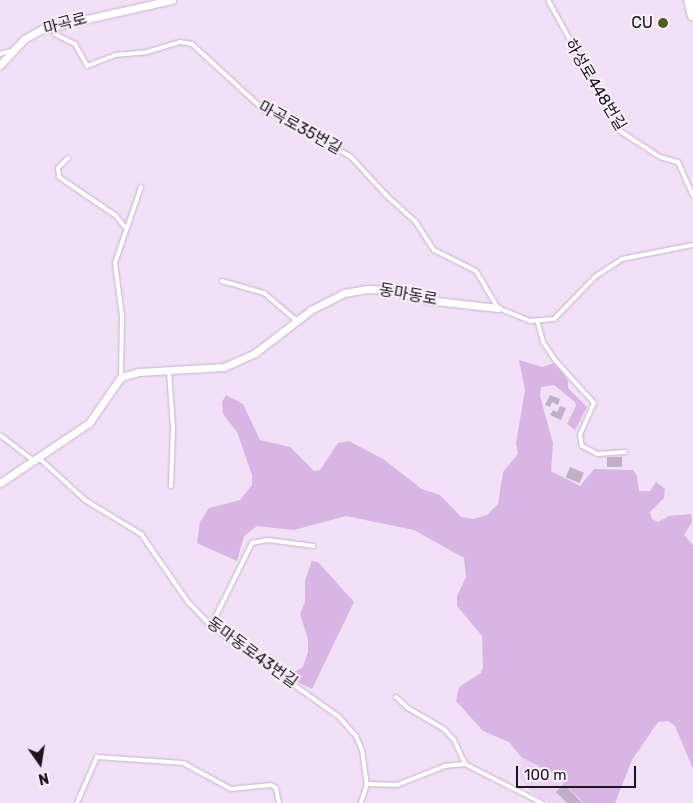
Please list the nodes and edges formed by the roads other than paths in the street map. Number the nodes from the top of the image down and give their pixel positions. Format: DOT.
graph roads {
  1 [pos="172,0"];
  2 [pos="548,0"];
  3 [pos="689,0"];
  4 [pos="693,16"];
  5 [pos="55,25"];
  6 [pos="10,51"];
  7 [pos="0,54"];
  8 [pos="0,65"];
  9 [pos="68,158"];
  10 [pos="141,187"];
  11 [pos="693,196"];
  12 [pos="125,227"];
  13 [pos="693,245"];
  14 [pos="222,281"];
  15 [pos="498,308"];
  16 [pos="296,320"];
  17 [pos="538,323"];
  18 [pos="169,372"];
  19 [pos="121,377"];
  20 [pos="0,435"];
  21 [pos="625,452"];
  22 [pos="36,459"];
  23 [pos="0,483"];
  24 [pos="171,486"];
  25 [pos="314,546"];
  26 [pos="211,626"];
  27 [pos="396,697"];
  28 [pos="465,764"];
  29 [pos="367,784"];
  30 [pos="77,803"];
  31 [pos="279,803"];
  32 [pos="361,803"];
  33 [pos="542,803"];
  1 -- 5 [label="street, 마곡로"];
  2 -- 11 [label="lane, 하성로448번길"];
  3 -- 4 [label="street"];
  5 -- 6 [label="street, 마곡로"];
  5 -- 15 [label="lane, 마곡로35번길"];
  6 -- 7 [label="lane"];
  6 -- 8 [label="street, 마곡로"];
  9 -- 12 [label="lane"];
  10 -- 12 [label="lane"];
  12 -- 19 [label="lane"];
  13 -- 17 [label="lane"];
  14 -- 16 [label="lane"];
  15 -- 16 [label="street, 동마동로"];
  15 -- 17 [label="lane"];
  16 -- 18 [label="street, 동마동로"];
  17 -- 21 [label="lane"];
  18 -- 19 [label="street, 동마동로"];
  18 -- 24 [label="lane"];
  19 -- 22 [label="street"];
  20 -- 22 [label="lane"];
  22 -- 23 [label="street"];
  22 -- 26 [label="lane, 동마동로43번길"];
  25 -- 26 [label="lane"];
  26 -- 29 [label="lane, 동마동로43번길"];
  27 -- 28 [label="lane"];
  28 -- 29 [label="lane"];
  28 -- 33 [label="lane"];
  29 -- 32 [label="lane, 동마동로43번길"];
  30 -- 31 [label="lane"];
}
